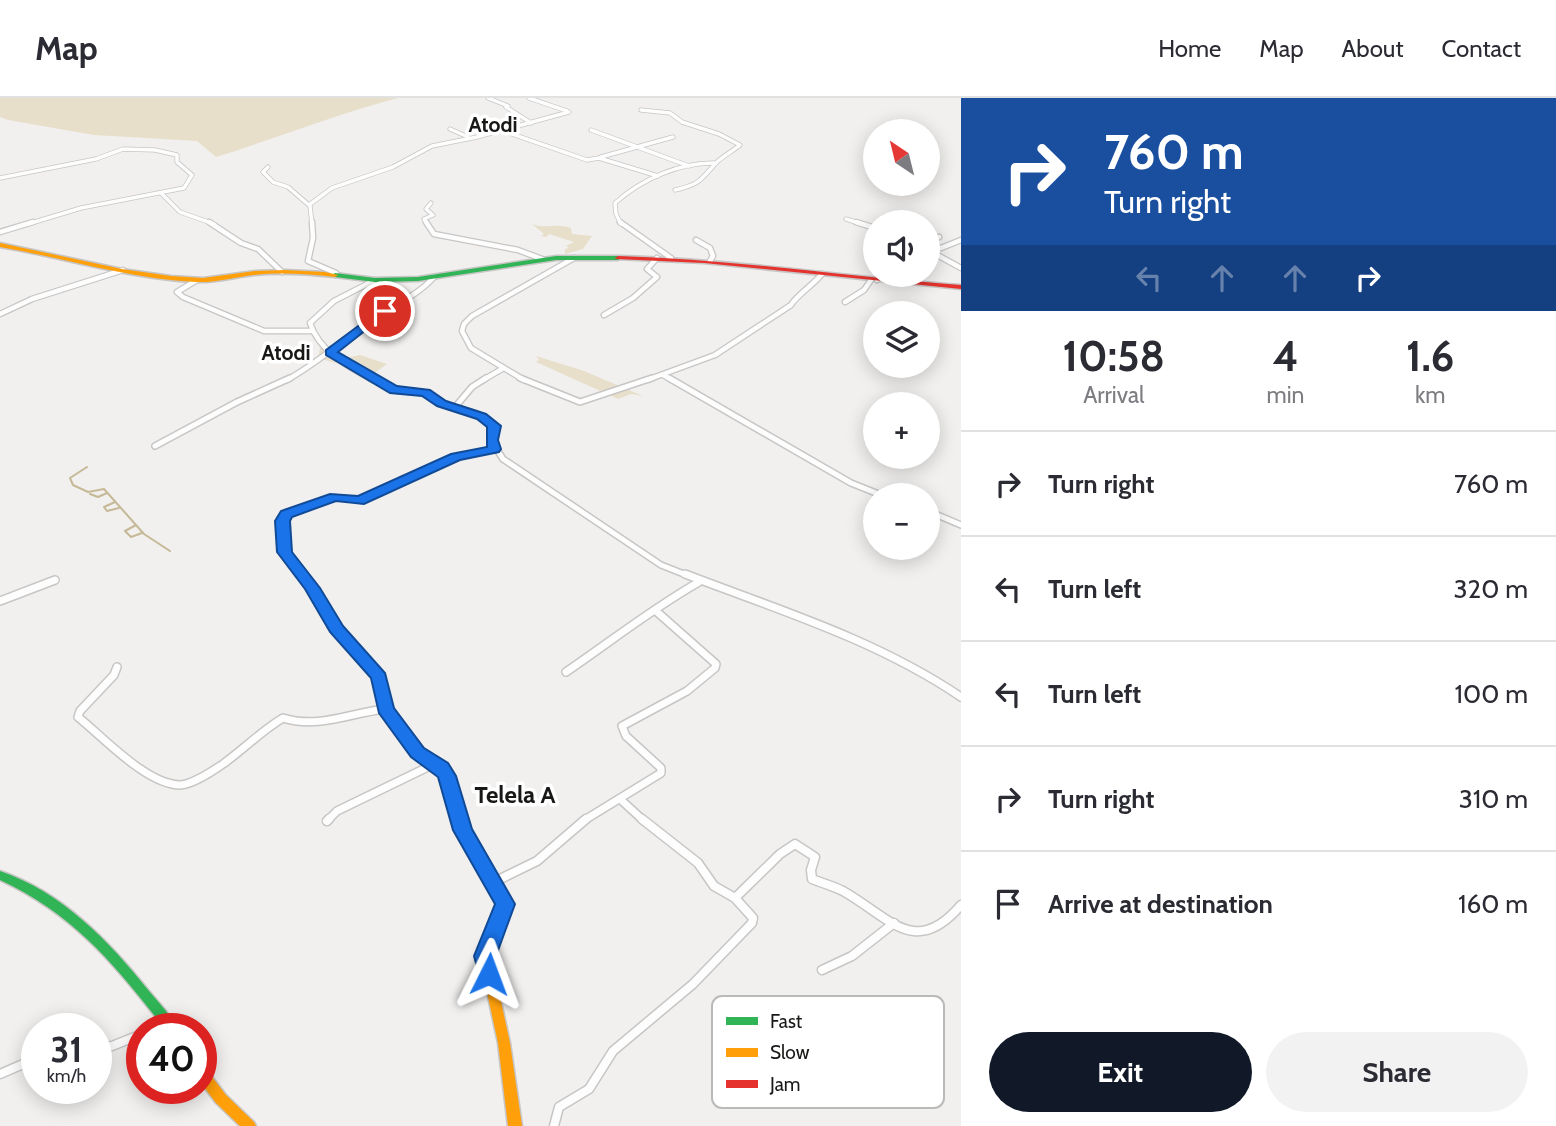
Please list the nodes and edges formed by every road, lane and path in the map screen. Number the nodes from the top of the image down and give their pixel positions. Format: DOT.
graph roads {
  1 [pos="488,98"];
  2 [pos="529,98"];
  3 [pos="641,110"];
  4 [pos="531,123"];
  5 [pos="450,129"];
  6 [pos="501,130"];
  7 [pos="591,130"];
  8 [pos="673,136"];
  9 [pos="470,138"];
  10 [pos="640,146"];
  11 [pos="599,158"];
  12 [pos="716,163"];
  13 [pos="689,166"];
  14 [pos="268,167"];
  15 [pos="658,176"];
  16 [pos="0,178"];
  17 [pos="675,190"];
  18 [pos="160,193"];
  19 [pos="431,203"];
  20 [pos="309,205"];
  21 [pos="846,219"];
  22 [pos="863,224"];
  23 [pos="0,232"];
  24 [pos="954,236"];
  25 [pos="696,240"];
  26 [pos="961,240"];
  27 [pos="0,245"];
  28 [pos="940,248"];
  29 [pos="940,255"];
  30 [pos="574,258"];
  31 [pos="657,258"];
  32 [pos="671,258"];
  33 [pos="542,259"];
  34 [pos="710,261"];
  35 [pos="960,267"];
  36 [pos="123,270"];
  37 [pos="282,272"];
  38 [pos="336,273"];
  39 [pos="822,274"];
  40 [pos="434,277"];
  41 [pos="863,277"];
  42 [pos="197,280"];
  43 [pos="375,280"];
  44 [pos="940,285"];
  45 [pos="867,287"];
  46 [pos="961,287"];
  47 [pos="845,302"];
  48 [pos="0,314"];
  49 [pos="604,315"];
  50 [pos="311,331"];
  51 [pos="330,353"];
  52 [pos="502,369"];
  53 [pos="663,375"];
  54 [pos="456,406"];
  55 [pos="155,446"];
  56 [pos="494,449"];
  57 [pos="863,488"];
  58 [pos="940,516"];
  59 [pos="961,525"];
  60 [pos="55,580"];
  61 [pos="699,582"];
  62 [pos="0,601"];
  63 [pos="656,611"];
  64 [pos="117,667"];
  65 [pos="566,672"];
  66 [pos="961,697"];
  67 [pos="385,709"];
  68 [pos="434,764"];
  69 [pos="620,799"];
  70 [pos="327,821"];
  71 [pos="0,875"];
  72 [pos="495,882"];
  73 [pos="735,898"];
  74 [pos="961,905"];
  75 [pos="894,923"];
  76 [pos="822,970"];
  77 [pos="159,1013"];
  78 [pos="21,1065"];
  79 [pos="0,1074"];
  80 [pos="217,1094"];
  81 [pos="249,1126"];
  82 [pos="515,1126"];
  83 [pos="554,1126"];
  1 -- 4 [label="street"];
  2 -- 4 [label="street"];
  3 -- 12 [label="street"];
  4 -- 6 [label="street"];
  5 -- 9 [label="street"];
  6 -- 9 [label="street"];
  6 -- 11 [label="street"];
  7 -- 10 [label="street"];
  8 -- 10 [label="street"];
  9 -- 20 [label="street"];
  10 -- 11 [label="street"];
  10 -- 13 [label="street"];
  11 -- 15 [label="street"];
  12 -- 13 [label="street"];
  12 -- 17 [label="street"];
  13 -- 15 [label="street"];
  14 -- 20 [label="street"];
  15 -- 32 [label="street"];
  16 -- 18 [label="street"];
  18 -- 23 [label="street"];
  18 -- 37 [label="street"];
  19 -- 33 [label="street"];
  20 -- 38 [label="street"];
  21 -- 22 [label="street"];
  24 -- 26 [label="street"];
  25 -- 34 [label="street"];
  26 -- 28 [label="street"];
  27 -- 36 [label="street"];
  29 -- 35 [label="street"];
  30 -- 31 [label="street"];
  30 -- 33 [label="street"];
  30 -- 52 [label="street"];
  31 -- 32 [label="street"];
  31 -- 49 [label="street"];
  32 -- 34 [label="street"];
  33 -- 40 [label="street"];
  34 -- 39 [label="street"];
  36 -- 42 [label="street"];
  36 -- 48 [label="street"];
  37 -- 38 [label="street"];
  37 -- 42 [label="street"];
  38 -- 43 [label="street"];
  39 -- 41 [label="street"];
  39 -- 53 [label="street"];
  40 -- 43 [label="street"];
  40 -- 51 [label="street"];
  42 -- 50 [label="street"];
  43 -- 50 [label="street"];
  44 -- 46 [label="street"];
  45 -- 47 [label="street"];
  50 -- 51 [label="street"];
  51 -- 54 [label="street"];
  51 -- 55 [label="street"];
  52 -- 53 [label="street"];
  52 -- 54 [label="street"];
  53 -- 57 [label="street"];
  54 -- 56 [label="street"];
  56 -- 61 [label="street"];
  56 -- 67 [label="street"];
  58 -- 59 [label="street"];
  60 -- 62 [label="street"];
  61 -- 63 [label="street"];
  61 -- 66 [label="street"];
  63 -- 65 [label="street"];
  63 -- 69 [label="street"];
  64 -- 67 [label="street"];
  67 -- 68 [label="street"];
  68 -- 70 [label="street"];
  68 -- 72 [label="street"];
  69 -- 72 [label="street"];
  69 -- 73 [label="street"];
  71 -- 77 [label="street"];
  72 -- 82 [label="street"];
  73 -- 75 [label="street"];
  73 -- 83 [label="street"];
  74 -- 75 [label="street"];
  75 -- 76 [label="street"];
  78 -- 79 [label="street"];
  80 -- 81 [label="street"];
}
